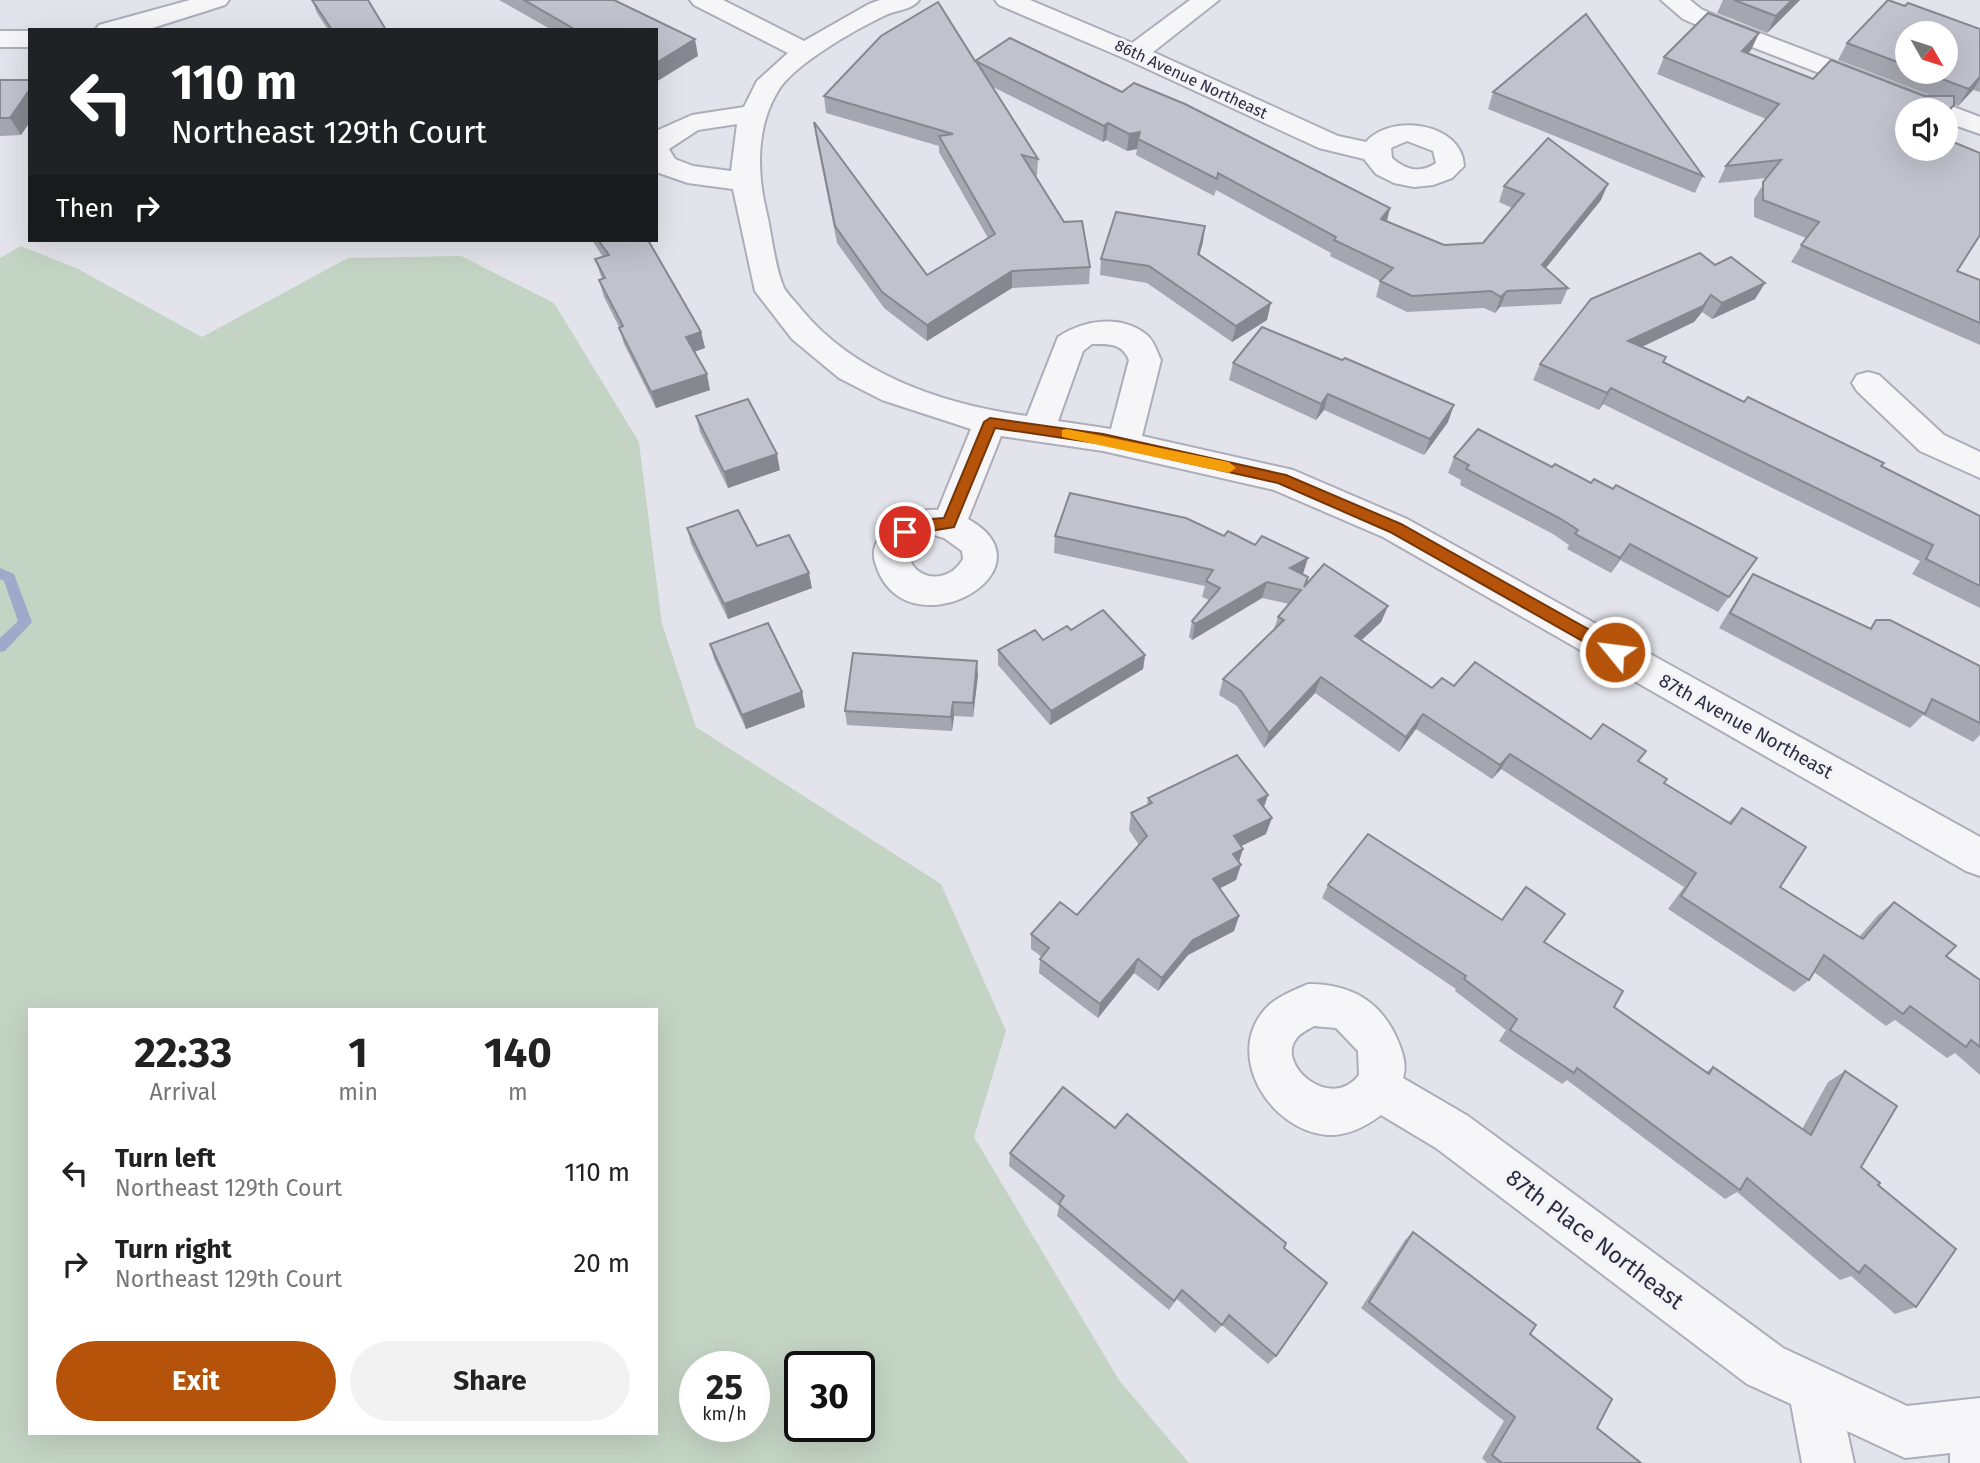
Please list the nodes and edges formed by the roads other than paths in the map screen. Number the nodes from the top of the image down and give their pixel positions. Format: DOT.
graph roads {
  1 [pos="703,0"];
  2 [pos="906,0"];
  3 [pos="1008,0"];
  4 [pos="1206,0"];
  5 [pos="1674,0"];
  6 [pos="212,9"];
  7 [pos="118,28"];
  8 [pos="28,39"];
  9 [pos="0,40"];
  10 [pos="805,51"];
  11 [pos="1135,52"];
  12 [pos="1908,98"];
  13 [pos="1958,118"];
  14 [pos="752,121"];
  15 [pos="1980,126"];
  16 [pos="658,145"];
  17 [pos="658,152"];
  18 [pos="1375,153"];
  19 [pos="746,183"];
  20 [pos="1868,383"];
  21 [pos="990,422"];
  22 [pos="1038,430"];
  23 [pos="1123,444"];
  24 [pos="1980,466"];
  25 [pos="949,524"];
  26 [pos="1980,858"];
  27 [pos="1378,1088"];
  28 [pos="1813,1388"];
  29 [pos="1977,1437"];
  30 [pos="1828,1463"];
  1 -- 10 [label="street"];
  2 -- 10 [label="street"];
  3 -- 11 [label="street, 86th Avenue Northeast"];
  4 -- 11 [label="street"];
  5 -- 12 [label="street"];
  6 -- 7 [label="street"];
  8 -- 9 [label="street"];
  10 -- 14 [label="street"];
  11 -- 18 [label="street, 86th Avenue Northeast"];
  13 -- 15 [label="street"];
  14 -- 16 [label="street"];
  14 -- 19 [label="street, 87th Avenue Northeast"];
  17 -- 19 [label="street"];
  19 -- 21 [label="street, 87th Avenue Northeast"];
  20 -- 24 [label="street"];
  21 -- 22 [label="street, 87th Avenue Northeast"];
  21 -- 25 [label="street"];
  22 -- 23 [label="street, 87th Avenue Northeast"];
  22 -- 23 [label="street"];
  23 -- 26 [label="street, 87th Avenue Northeast"];
  27 -- 28 [label="street, 87th Place Northeast"];
  28 -- 29 [label="street, 87th Place Northeast"];
  28 -- 30 [label="street"];
}
